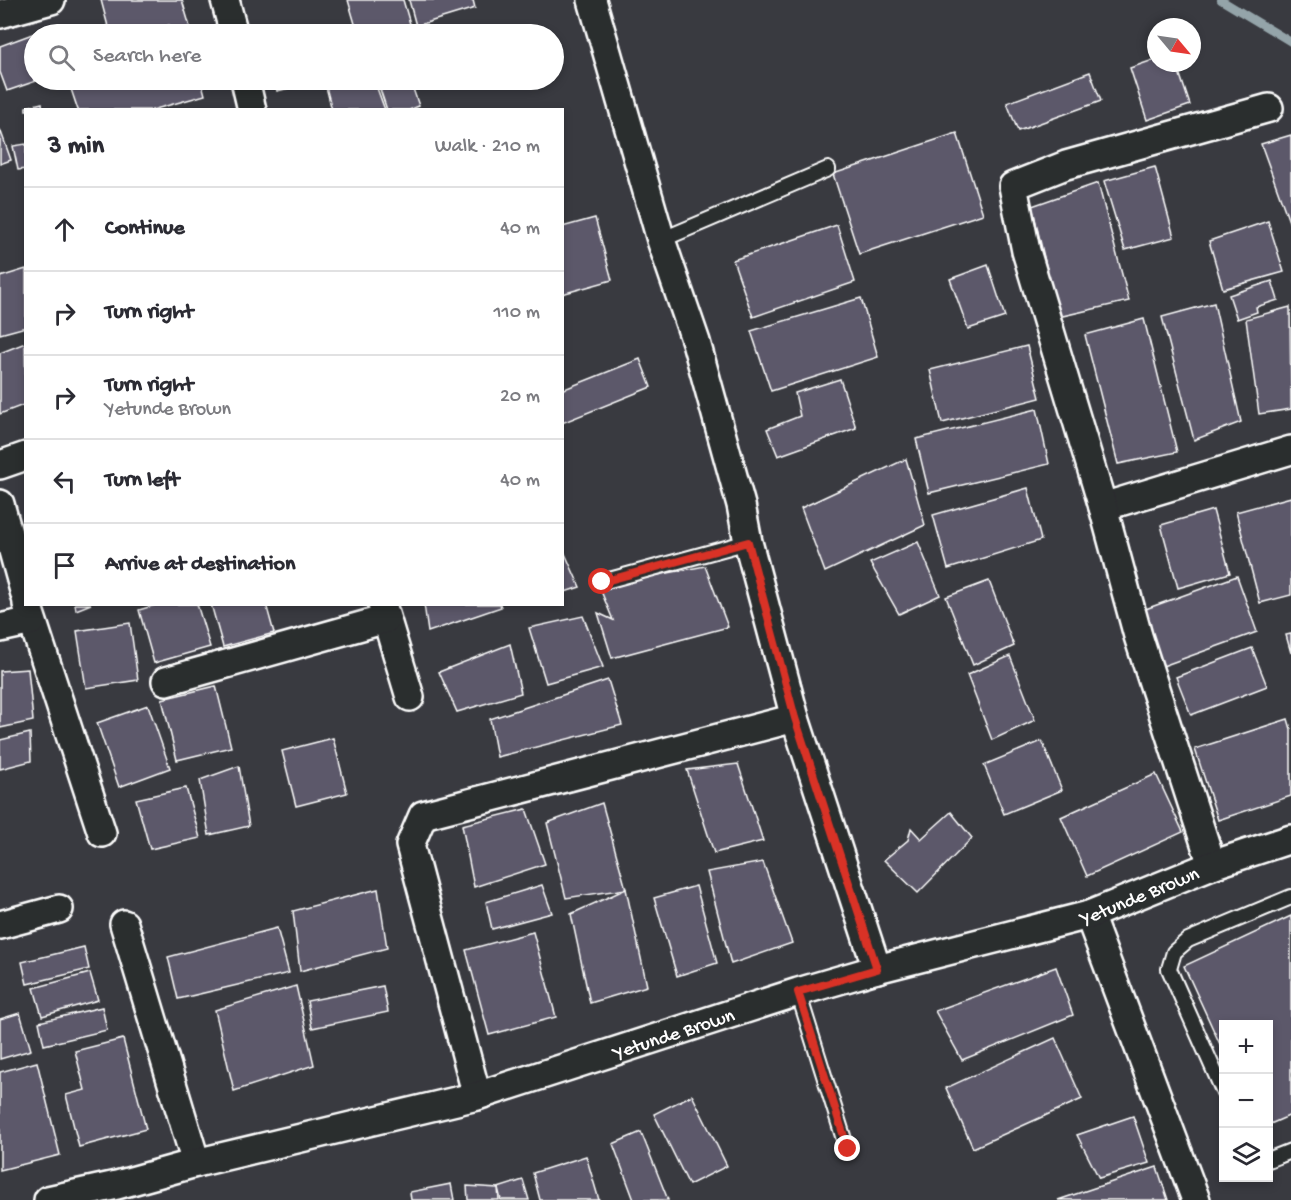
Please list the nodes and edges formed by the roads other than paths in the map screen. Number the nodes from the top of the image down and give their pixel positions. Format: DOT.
graph roads {
  1 [pos="51,0"];
  2 [pos="225,0"];
  3 [pos="592,0"];
  4 [pos="0,14"];
  5 [pos="231,24"];
  6 [pos="247,90"];
  7 [pos="252,108"];
  8 [pos="1269,108"];
  9 [pos="828,169"];
  10 [pos="661,240"];
  11 [pos="1291,450"];
  12 [pos="24,457"];
  13 [pos="0,465"];
  14 [pos="0,504"];
  15 [pos="1103,507"];
  16 [pos="748,542"];
  17 [pos="602,582"];
  18 [pos="24,593"];
  19 [pos="28,608"];
  20 [pos="384,612"];
  21 [pos="0,628"];
  22 [pos="166,681"];
  23 [pos="410,697"];
  24 [pos="795,718"];
  25 [pos="102,833"];
  26 [pos="1291,839"];
  27 [pos="1212,865"];
  28 [pos="1291,897"];
  29 [pos="59,909"];
  30 [pos="1089,915"];
  31 [pos="124,924"];
  32 [pos="0,925"];
  33 [pos="877,969"];
  34 [pos="798,992"];
  35 [pos="1219,1082"];
  36 [pos="477,1096"];
  37 [pos="848,1149"];
  38 [pos="1291,1151"];
  39 [pos="1273,1159"];
  40 [pos="195,1163"];
  41 [pos="118,1192"];
  42 [pos="48,1200"];
  43 [pos="1196,1200"];
  1 -- 4 [label="street"];
  2 -- 5 [label="street"];
  3 -- 10 [label="street"];
  6 -- 7 [label="street"];
  8 -- 15 [label="street"];
  9 -- 10 [label="lane"];
  10 -- 16 [label="street"];
  11 -- 15 [label="street"];
  12 -- 13 [label="street"];
  14 -- 18 [label="street"];
  15 -- 27 [label="street"];
  16 -- 17 [label="lane"];
  16 -- 24 [label="street"];
  19 -- 21 [label="street"];
  19 -- 25 [label="street"];
  20 -- 22 [label="street"];
  20 -- 23 [label="street"];
  24 -- 33 [label="street"];
  24 -- 36 [label="street"];
  26 -- 27 [label="street, Yetunde Brown"];
  27 -- 30 [label="street, Yetunde Brown"];
  28 -- 35 [label="lane"];
  29 -- 32 [label="street"];
  30 -- 33 [label="street, Yetunde Brown"];
  30 -- 43 [label="street"];
  31 -- 40 [label="street"];
  33 -- 34 [label="street, Yetunde Brown"];
  34 -- 36 [label="street, Yetunde Brown"];
  34 -- 37 [label="lane"];
  36 -- 40 [label="street, Yetunde Brown"];
  38 -- 39 [label="lane"];
  40 -- 41 [label="street, Yetunde Brown"];
  41 -- 42 [label="street, Yetunde Brown"];
}
